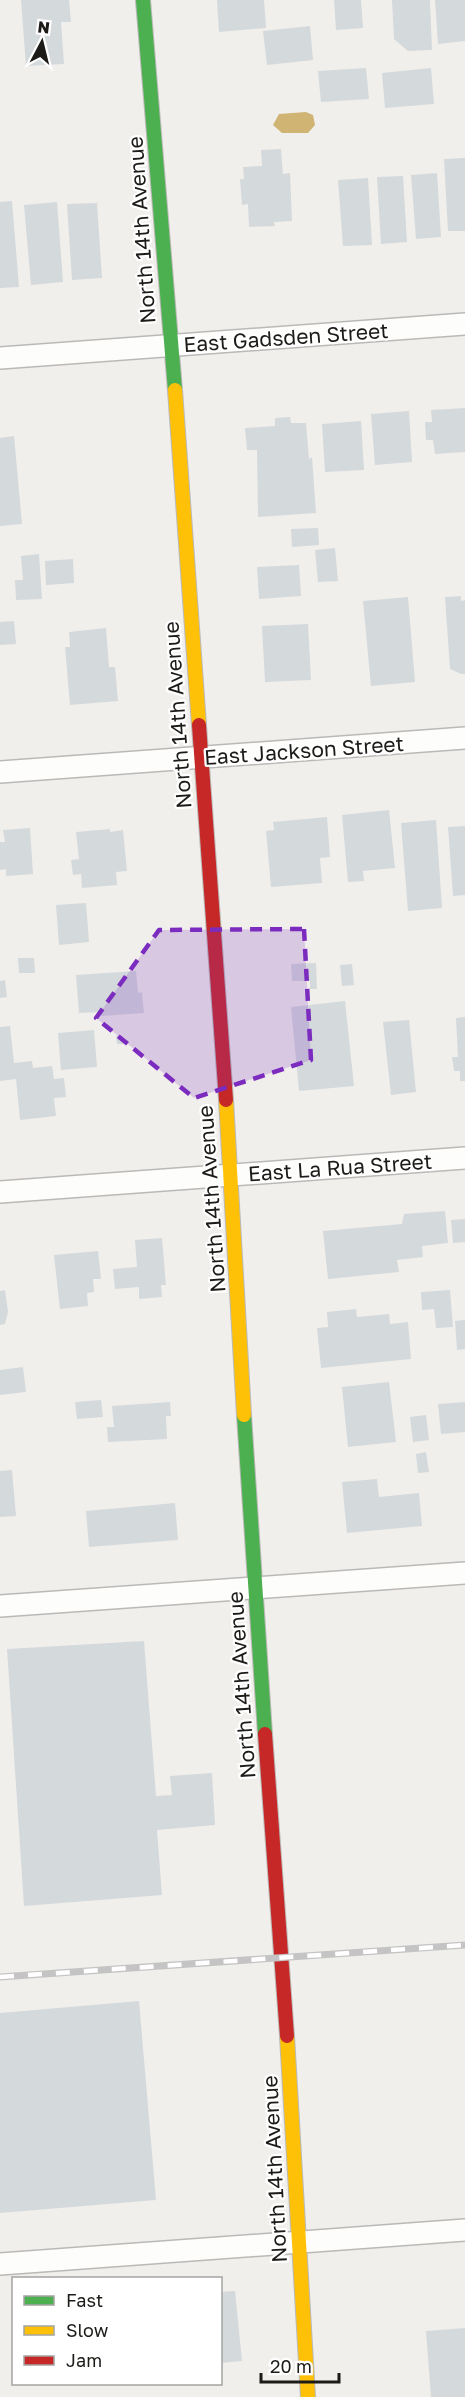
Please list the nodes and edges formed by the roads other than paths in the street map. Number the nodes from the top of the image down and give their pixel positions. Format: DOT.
graph roads {
  1 [pos="144,0"];
  2 [pos="465,324"];
  3 [pos="172,345"];
  4 [pos="0,358"];
  5 [pos="465,738"];
  6 [pos="201,758"];
  7 [pos="0,772"];
  8 [pos="465,1158"];
  9 [pos="231,1175"];
  10 [pos="0,1192"];
  11 [pos="465,1573"];
  12 [pos="254,1587"];
  13 [pos="0,1606"];
  14 [pos="465,2229"];
  15 [pos="300,2242"];
  16 [pos="0,2264"];
  17 [pos="308,2397"];
  1 -- 3 [label="street, North 14th Avenue"];
  2 -- 3 [label="street, East Gadsden Street"];
  3 -- 4 [label="street, East Gadsden Street"];
  3 -- 6 [label="street, North 14th Avenue"];
  5 -- 6 [label="street, East Jackson Street"];
  6 -- 7 [label="street, East Jackson Street"];
  6 -- 9 [label="street, North 14th Avenue"];
  8 -- 9 [label="street, East La Rua Street"];
  9 -- 10 [label="street, East La Rua Street"];
  9 -- 12 [label="street, North 14th Avenue"];
  11 -- 12 [label="street"];
  12 -- 13 [label="street"];
  12 -- 15 [label="street, North 14th Avenue"];
  14 -- 15 [label="street"];
  15 -- 16 [label="street"];
  15 -- 17 [label="street, North 14th Avenue"];
}
